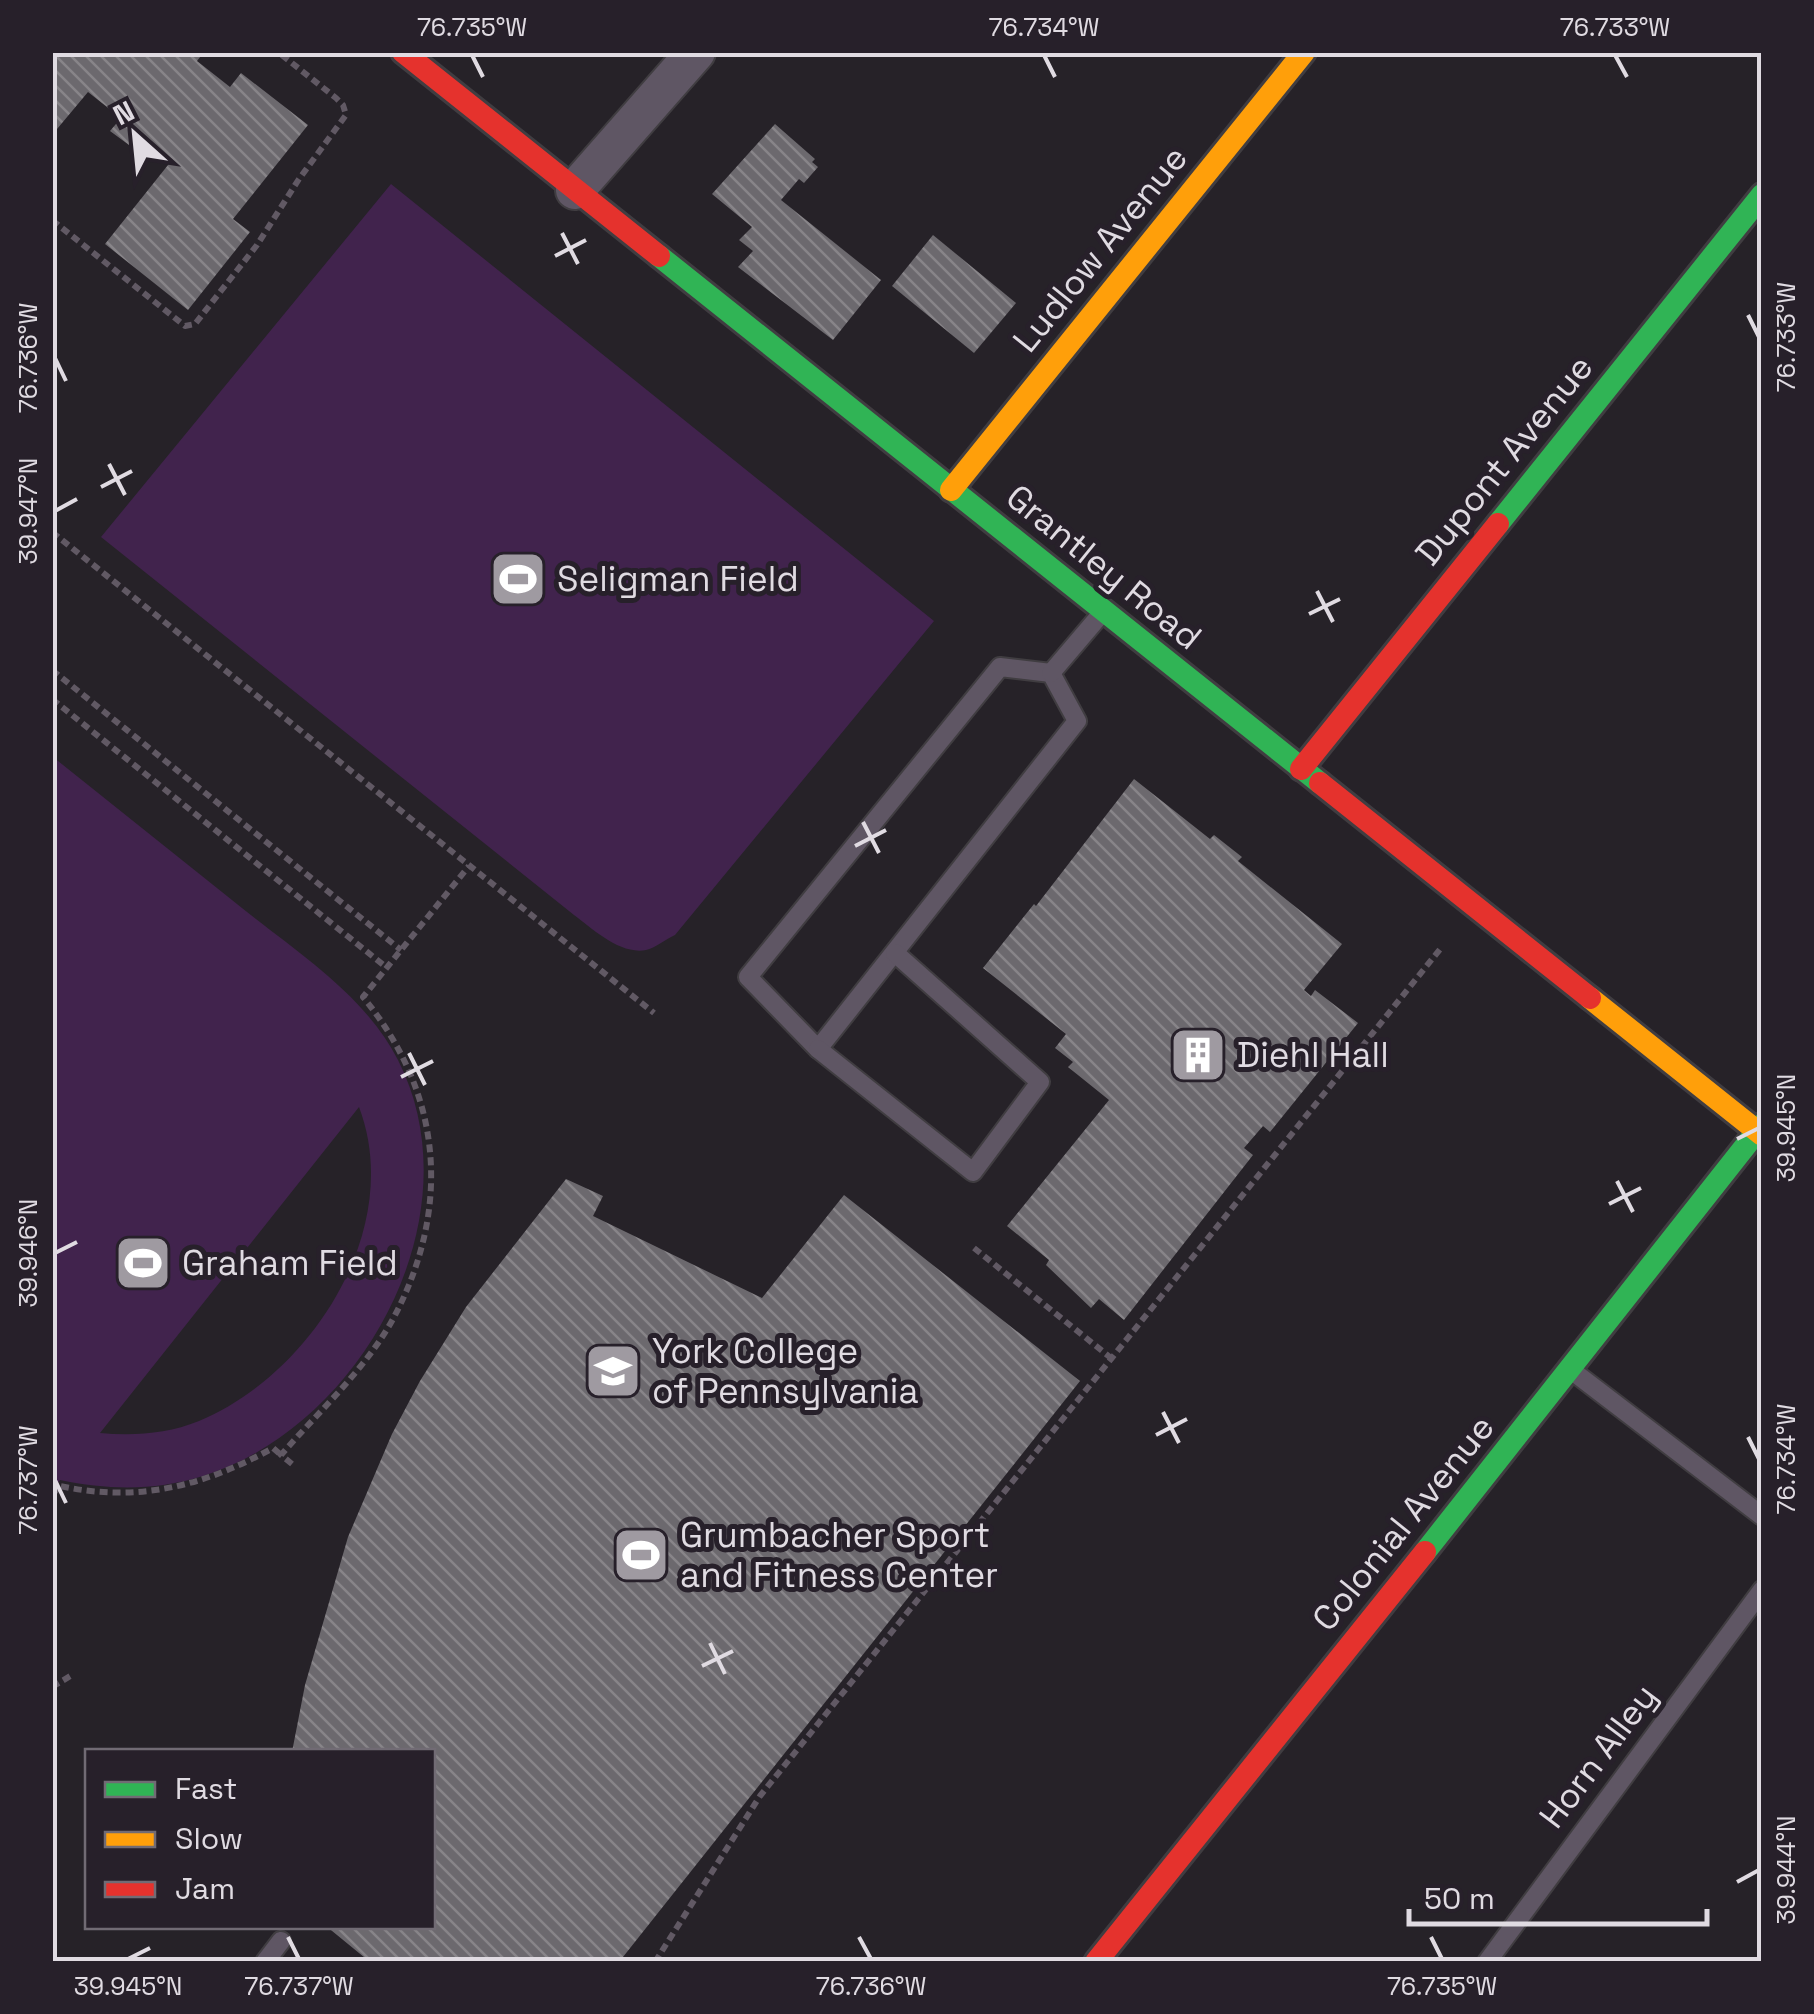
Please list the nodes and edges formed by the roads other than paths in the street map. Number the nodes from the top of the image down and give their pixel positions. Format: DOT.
graph roads {
  1 [pos="403,52"];
  2 [pos="696,52"];
  3 [pos="1304,52"];
  4 [pos="575,190"];
  5 [pos="1762,195"];
  6 [pos="952,490"];
  7 [pos="1102,612"];
  8 [pos="1051,672"];
  9 [pos="1301,768"];
  10 [pos="895,953"];
  11 [pos="818,1049"];
  12 [pos="1760,1130"];
  13 [pos="1571,1370"];
  14 [pos="1762,1516"];
  15 [pos="1762,1590"];
  16 [pos="281,1941"];
  17 [pos="265,1962"];
  18 [pos="1096,1962"];
  19 [pos="1487,1962"];
  1 -- 4 [label="street, Grantley Road"];
  2 -- 4 [label="street"];
  3 -- 6 [label="street, Ludlow Avenue"];
  4 -- 6 [label="street, Grantley Road"];
  5 -- 9 [label="street, Dupont Avenue"];
  6 -- 7 [label="street, Grantley Road"];
  7 -- 8 [label="lane"];
  7 -- 9 [label="street, Grantley Road"];
  8 -- 10 [label="lane"];
  8 -- 11 [label="lane"];
  9 -- 12 [label="street, Grantley Road"];
  10 -- 11 [label="lane"];
  10 -- 11 [label="lane"];
  12 -- 13 [label="street, Colonial Avenue"];
  13 -- 14 [label="lane"];
  13 -- 18 [label="street, Colonial Avenue"];
  15 -- 19 [label="lane, Horn Alley"];
  16 -- 17 [label="lane"];
}
